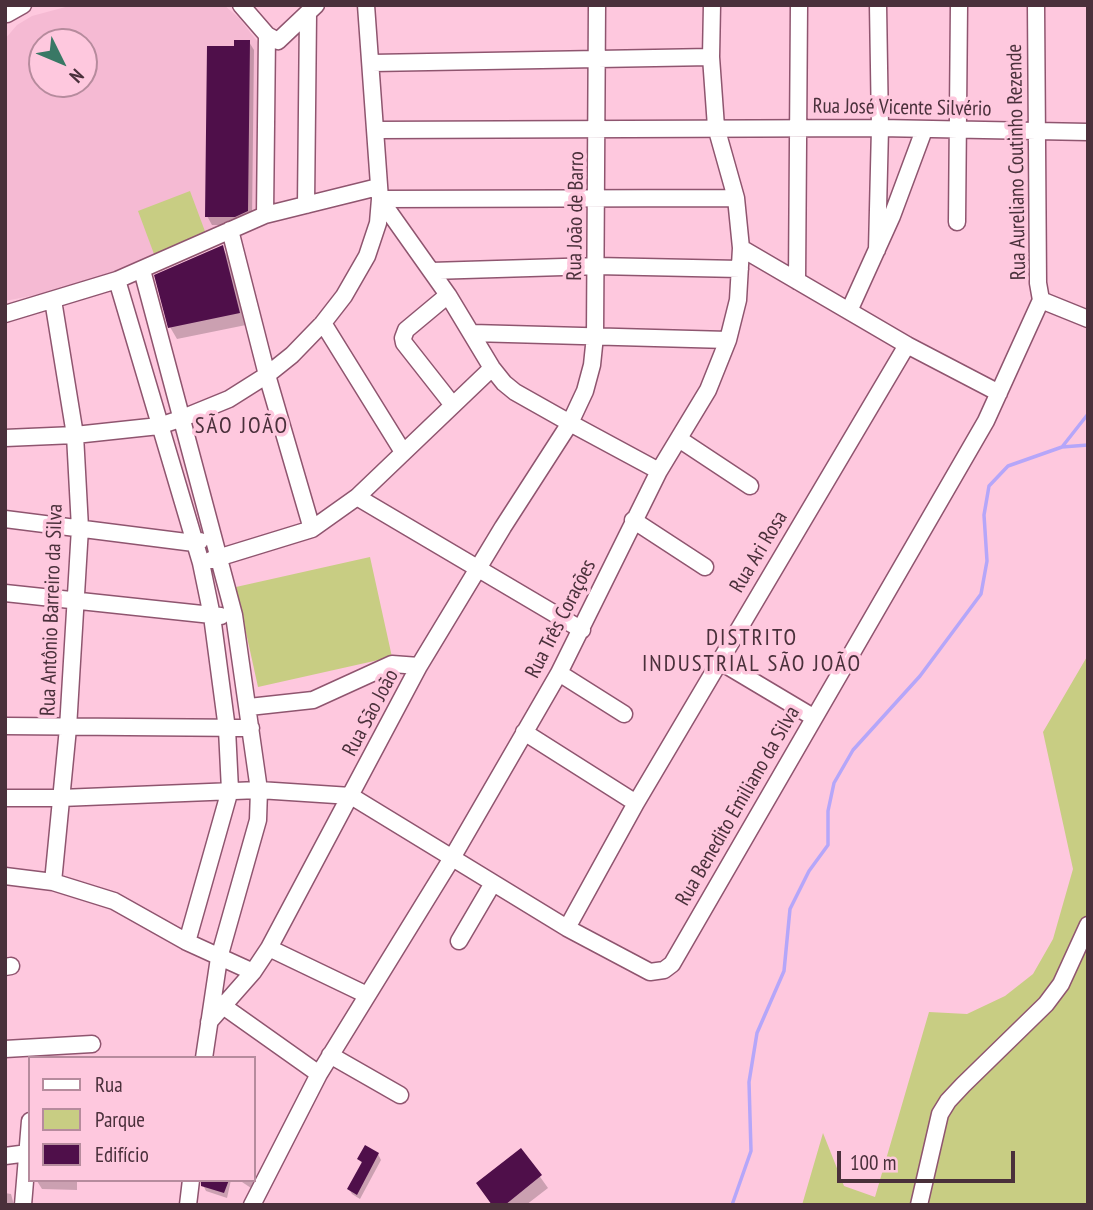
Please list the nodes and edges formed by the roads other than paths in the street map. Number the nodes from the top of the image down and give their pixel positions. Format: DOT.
graph roads {
  1 [pos="23,5"];
  2 [pos="241,5"];
  3 [pos="366,5"];
  4 [pos="597,5"];
  5 [pos="712,5"];
  6 [pos="799,5"];
  7 [pos="878,5"];
  8 [pos="959,5"];
  9 [pos="1036,5"];
  10 [pos="312,9"];
  11 [pos="6,14"];
  12 [pos="267,35"];
  13 [pos="711,57"];
  14 [pos="596,58"];
  15 [pos="372,63"];
  16 [pos="598,128"];
  17 [pos="716,128"];
  18 [pos="799,128"];
  19 [pos="880,128"];
  20 [pos="376,130"];
  21 [pos="924,130"];
  22 [pos="958,130"];
  23 [pos="1036,131"];
  24 [pos="1088,132"];
  25 [pos="379,193"];
  26 [pos="736,198"];
  27 [pos="597,201"];
  28 [pos="306,205"];
  29 [pos="265,215"];
  30 [pos="957,222"];
  31 [pos="230,230"];
  32 [pos="741,248"];
  33 [pos="877,250"];
  34 [pos="596,267"];
  35 [pos="740,269"];
  36 [pos="142,270"];
  37 [pos="431,271"];
  38 [pos="117,280"];
  39 [pos="797,281"];
  40 [pos="448,295"];
  41 [pos="52,300"];
  42 [pos="1041,300"];
  43 [pos="849,312"];
  44 [pos="5,314"];
  45 [pos="1088,318"];
  46 [pos="323,323"];
  47 [pos="472,332"];
  48 [pos="595,336"];
  49 [pos="728,340"];
  50 [pos="907,345"];
  51 [pos="492,368"];
  52 [pos="267,375"];
  53 [pos="999,393"];
  54 [pos="452,404"];
  55 [pos="180,419"];
  56 [pos="570,423"];
  57 [pos="159,426"];
  58 [pos="75,435"];
  59 [pos="5,438"];
  60 [pos="679,439"];
  61 [pos="403,452"];
  62 [pos="659,471"];
  63 [pos="750,486"];
  64 [pos="357,497"];
  65 [pos="5,519"];
  66 [pos="633,520"];
  67 [pos="80,528"];
  68 [pos="312,529"];
  69 [pos="213,538"];
  70 [pos="194,543"];
  71 [pos="219,557"];
  72 [pos="201,563"];
  73 [pos="478,567"];
  74 [pos="705,567"];
  75 [pos="5,593"];
  76 [pos="75,602"];
  77 [pos="234,615"];
  78 [pos="212,616"];
  79 [pos="582,631"];
  80 [pos="719,661"];
  81 [pos="419,666"];
  82 [pos="559,673"];
  83 [pos="249,707"];
  84 [pos="624,713"];
  85 [pos="813,717"];
  86 [pos="5,726"];
  87 [pos="68,727"];
  88 [pos="227,729"];
  89 [pos="251,729"];
  90 [pos="524,732"];
  91 [pos="230,790"];
  92 [pos="259,790"];
  93 [pos="351,796"];
  94 [pos="5,798"];
  95 [pos="61,799"];
  96 [pos="636,803"];
  97 [pos="452,858"];
  98 [pos="5,876"];
  99 [pos="53,882"];
  100 [pos="493,883"];
  101 [pos="1088,925"];
  102 [pos="567,928"];
  103 [pos="459,941"];
  104 [pos="187,942"];
  105 [pos="269,948"];
  106 [pos="219,958"];
  107 [pos="253,972"];
  108 [pos="367,995"];
  109 [pos="218,1002"];
  110 [pos="92,1044"];
  111 [pos="5,1049"];
  112 [pos="34,1052"];
  113 [pos="330,1055"];
  114 [pos="204,1056"];
  115 [pos="319,1074"];
  116 [pos="400,1095"];
  117 [pos="28,1153"];
  118 [pos="5,1156"];
  119 [pos="191,1182"];
  120 [pos="23,1205"];
  121 [pos="188,1205"];
  122 [pos="252,1205"];
  123 [pos="919,1205"];
  1 -- 11 [label="street"];
  2 -- 12 [label="street"];
  3 -- 15 [label="street"];
  4 -- 14 [label="street, Rua João de Barro"];
  5 -- 13 [label="street, Rua Três Corações"];
  6 -- 18 [label="street"];
  7 -- 19 [label="street"];
  8 -- 22 [label="street"];
  9 -- 23 [label="street, Rua Aureliano Coutinho Rezende"];
  10 -- 12 [label="street"];
  10 -- 28 [label="street"];
  12 -- 29 [label="street"];
  13 -- 14 [label="street"];
  13 -- 17 [label="street, Rua Três Corações"];
  14 -- 15 [label="street"];
  14 -- 16 [label="street, Rua João de Barro"];
  15 -- 20 [label="street"];
  16 -- 17 [label="street, Rua José Vicente Silvério"];
  16 -- 20 [label="street, Rua José Vicente Silvério"];
  16 -- 27 [label="street, Rua João de Barro"];
  17 -- 18 [label="street, Rua José Vicente Silvério"];
  17 -- 26 [label="street, Rua Três Corações"];
  18 -- 19 [label="street, Rua José Vicente Silvério"];
  18 -- 39 [label="street"];
  19 -- 21 [label="street, Rua José Vicente Silvério"];
  19 -- 33 [label="street"];
  20 -- 25 [label="street"];
  21 -- 22 [label="street, Rua José Vicente Silvério"];
  21 -- 33 [label="street"];
  22 -- 23 [label="street, Rua José Vicente Silvério"];
  22 -- 30 [label="street"];
  23 -- 24 [label="street, Rua José Vicente Silvério"];
  23 -- 42 [label="street, Rua Aureliano Coutinho Rezende"];
  25 -- 27 [label="street"];
  25 -- 28 [label="street"];
  25 -- 37 [label="street"];
  25 -- 46 [label="street"];
  26 -- 27 [label="street"];
  26 -- 32 [label="street, Rua Três Corações"];
  27 -- 34 [label="street, Rua João de Barro"];
  28 -- 29 [label="street"];
  29 -- 31 [label="street"];
  31 -- 36 [label="street"];
  31 -- 52 [label="street"];
  32 -- 35 [label="street, Rua Três Corações"];
  32 -- 39 [label="street"];
  33 -- 43 [label="street"];
  34 -- 35 [label="street"];
  34 -- 37 [label="street"];
  34 -- 48 [label="street, Rua João de Barro"];
  35 -- 49 [label="street, Rua Três Corações"];
  36 -- 38 [label="street"];
  36 -- 55 [label="street"];
  37 -- 40 [label="street"];
  38 -- 41 [label="street"];
  38 -- 57 [label="street"];
  39 -- 43 [label="street"];
  40 -- 47 [label="street"];
  40 -- 54 [label="street"];
  41 -- 44 [label="street"];
  41 -- 58 [label="street, Rua Antônio Barreiro da Silva"];
  42 -- 45 [label="street"];
  42 -- 53 [label="street, Rua Aureliano Coutinho Rezende"];
  43 -- 50 [label="street"];
  46 -- 52 [label="street"];
  46 -- 61 [label="street"];
  47 -- 48 [label="street"];
  47 -- 51 [label="street"];
  48 -- 49 [label="street"];
  48 -- 56 [label="street, Rua João de Barro"];
  49 -- 60 [label="street, Rua Três Corações"];
  50 -- 53 [label="street"];
  50 -- 80 [label="street, Rua Ari Rosa"];
  51 -- 54 [label="street"];
  51 -- 56 [label="street"];
  52 -- 55 [label="street"];
  52 -- 68 [label="street"];
  53 -- 85 [label="street, Rua Benedito Emiliano da Silva"];
  54 -- 61 [label="street"];
  55 -- 57 [label="street"];
  55 -- 69 [label="street"];
  56 -- 62 [label="street"];
  56 -- 73 [label="street, Rua São João"];
  57 -- 58 [label="street"];
  57 -- 70 [label="street"];
  58 -- 59 [label="street"];
  58 -- 67 [label="street, Rua Antônio Barreiro da Silva"];
  60 -- 62 [label="street, Rua Três Corações"];
  60 -- 63 [label="street"];
  61 -- 64 [label="street"];
  62 -- 66 [label="street, Rua Três Corações"];
  64 -- 68 [label="street"];
  64 -- 73 [label="street"];
  65 -- 67 [label="street"];
  66 -- 74 [label="street"];
  66 -- 79 [label="street, Rua Três Corações"];
  67 -- 70 [label="street"];
  67 -- 76 [label="street, Rua Antônio Barreiro da Silva"];
  68 -- 71 [label="street"];
  69 -- 70 [label="street"];
  69 -- 71 [label="street"];
  70 -- 72 [label="street"];
  71 -- 72 [label="street"];
  71 -- 77 [label="street"];
  72 -- 78 [label="street"];
  73 -- 79 [label="street"];
  73 -- 81 [label="street, Rua São João"];
  75 -- 76 [label="street"];
  76 -- 78 [label="street"];
  76 -- 87 [label="street, Rua Antônio Barreiro da Silva"];
  77 -- 78 [label="street"];
  77 -- 83 [label="street"];
  78 -- 88 [label="street"];
  79 -- 82 [label="street, Rua Três Corações"];
  80 -- 85 [label="street"];
  80 -- 96 [label="street, Rua Ari Rosa"];
  81 -- 83 [label="street"];
  81 -- 93 [label="street, Rua São João"];
  82 -- 84 [label="street"];
  82 -- 90 [label="street, Rua Três Corações"];
  83 -- 89 [label="street"];
  85 -- 102 [label="street, Rua Benedito Emiliano da Silva"];
  86 -- 87 [label="street"];
  87 -- 88 [label="street"];
  87 -- 95 [label="street, Rua Antônio Barreiro da Silva"];
  88 -- 89 [label="street"];
  88 -- 91 [label="street"];
  89 -- 92 [label="street"];
  90 -- 96 [label="street"];
  90 -- 97 [label="street, Rua Três Corações"];
  91 -- 92 [label="street"];
  91 -- 95 [label="street"];
  91 -- 104 [label="street"];
  92 -- 93 [label="street"];
  92 -- 106 [label="street"];
  93 -- 97 [label="street"];
  93 -- 105 [label="street, Rua São João"];
  94 -- 95 [label="street"];
  95 -- 99 [label="street, Rua Antônio Barreiro da Silva"];
  96 -- 102 [label="street, Rua Ari Rosa"];
  97 -- 100 [label="street"];
  97 -- 108 [label="street, Rua Três Corações"];
  98 -- 99 [label="street"];
  99 -- 104 [label="street"];
  100 -- 102 [label="street"];
  100 -- 103 [label="street"];
  101 -- 123 [label="street"];
  104 -- 106 [label="street"];
  105 -- 107 [label="street, Rua São João"];
  105 -- 108 [label="street"];
  106 -- 107 [label="street"];
  106 -- 109 [label="street"];
  107 -- 109 [label="street, Rua São João"];
  108 -- 113 [label="street, Rua Três Corações"];
  109 -- 114 [label="street, Rua São João"];
  109 -- 115 [label="street"];
  110 -- 112 [label="street"];
  111 -- 112 [label="street"];
  113 -- 115 [label="street, Rua Três Corações"];
  113 -- 116 [label="street"];
  115 -- 122 [label="street, Rua Três Corações"];
  117 -- 118 [label="street"];
  117 -- 120 [label="street"];
  119 -- 121 [label="street"];
}
